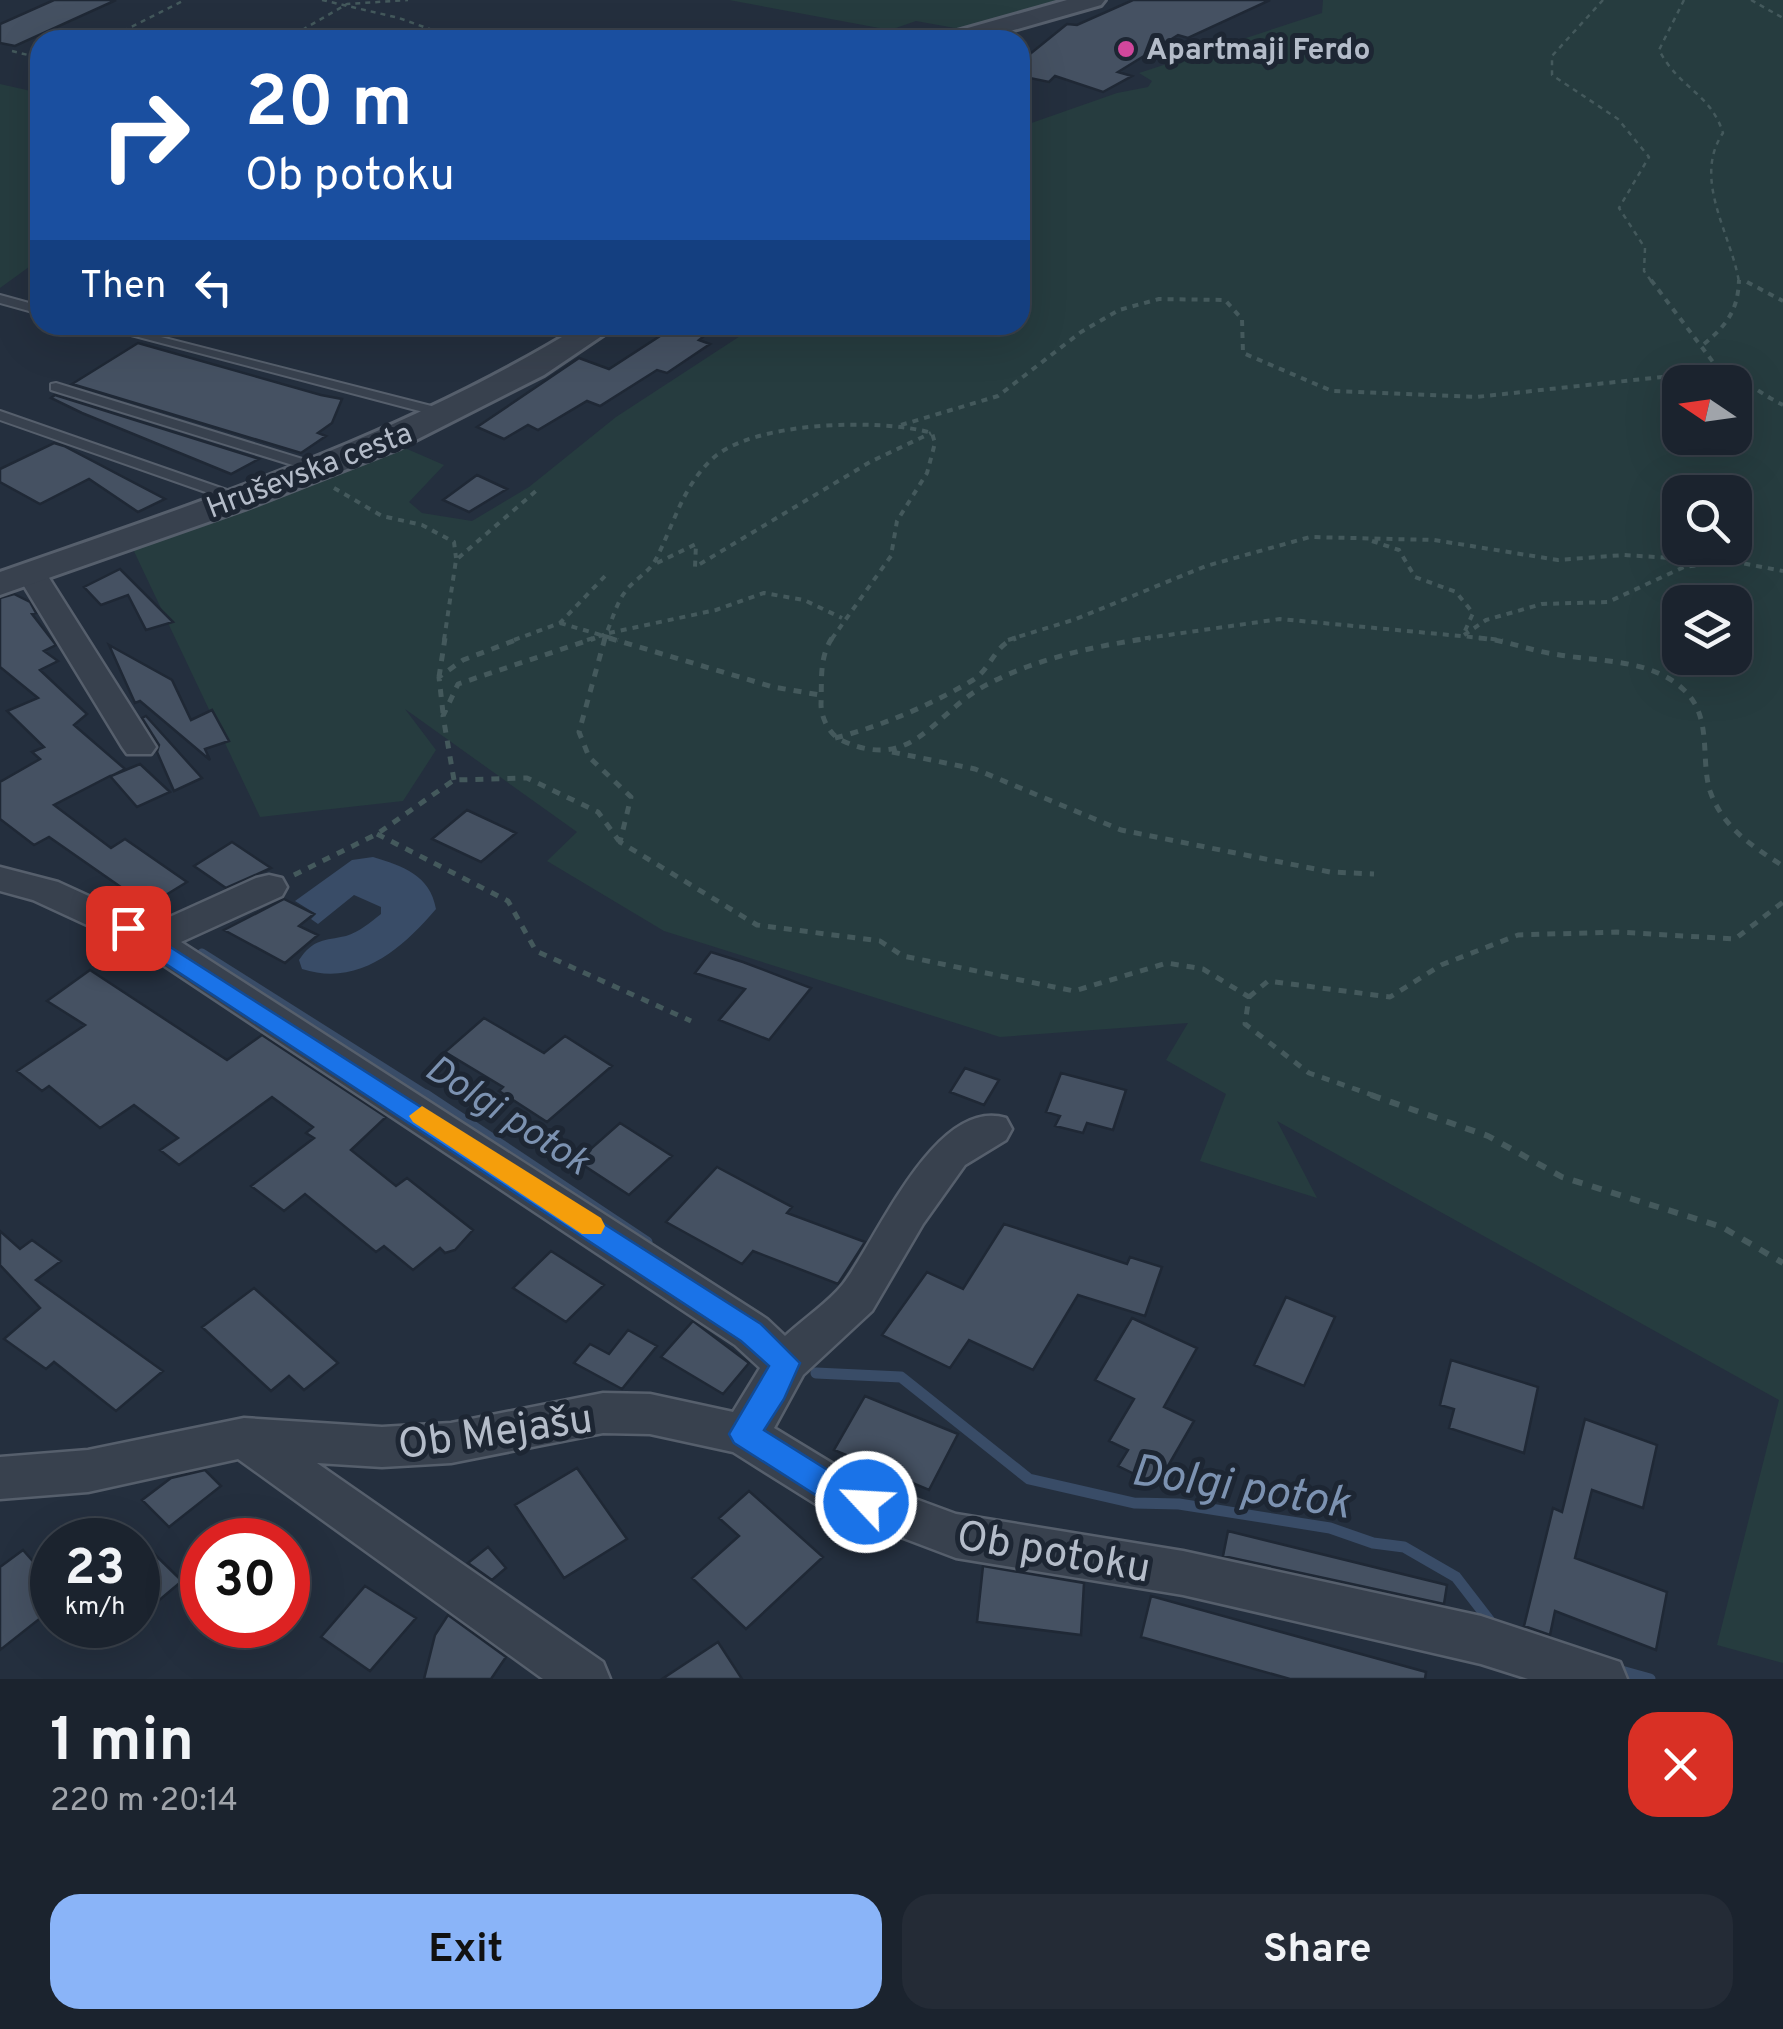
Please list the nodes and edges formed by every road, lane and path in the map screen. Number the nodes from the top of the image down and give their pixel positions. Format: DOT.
graph roads {
  1 [pos="185,0"];
  2 [pos="322,0"];
  3 [pos="408,0"];
  4 [pos="1093,0"];
  5 [pos="1603,0"];
  6 [pos="1684,0"];
  7 [pos="1750,0"];
  8 [pos="347,4"];
  9 [pos="1783,18"];
  10 [pos="125,30"];
  11 [pos="302,30"];
  12 [pos="429,30"];
  13 [pos="987,30"];
  14 [pos="12,51"];
  15 [pos="30,56"];
  16 [pos="1737,238"];
  17 [pos="1740,253"];
  18 [pos="1747,282"];
  19 [pos="0,299"];
  20 [pos="1783,301"];
  21 [pos="30,307"];
  22 [pos="139,335"];
  23 [pos="586,335"];
  24 [pos="1704,344"];
  25 [pos="1662,377"];
  26 [pos="56,387"];
  27 [pos="1752,391"];
  28 [pos="1770,398"];
  29 [pos="1783,404"];
  30 [pos="446,414"];
  31 [pos="0,415"];
  32 [pos="877,429"];
  33 [pos="932,433"];
  34 [pos="315,471"];
  35 [pos="536,491"];
  36 [pos="239,499"];
  37 [pos="1364,538"];
  38 [pos="1662,557"];
  39 [pos="456,560"];
  40 [pos="654,564"];
  41 [pos="1705,565"];
  42 [pos="1752,565"];
  43 [pos="1783,571"];
  44 [pos="606,575"];
  45 [pos="15,579"];
  46 [pos="842,618"];
  47 [pos="560,624"];
  48 [pos="606,634"];
  49 [pos="1462,636"];
  50 [pos="439,678"];
  51 [pos="977,678"];
  52 [pos="986,685"];
  53 [pos="820,695"];
  54 [pos="443,716"];
  55 [pos="834,738"];
  56 [pos="139,747"];
  57 [pos="889,752"];
  58 [pos="454,780"];
  59 [pos="377,834"];
  60 [pos="620,842"];
  61 [pos="1783,866"];
  62 [pos="1374,874"];
  63 [pos="0,879"];
  64 [pos="269,887"];
  65 [pos="1783,902"];
  66 [pos="152,940"];
  67 [pos="1248,997"];
  68 [pos="691,1021"];
  69 [pos="992,1129"];
  70 [pos="1783,1263"];
  71 [pos="785,1363"];
  72 [pos="744,1434"];
  73 [pos="244,1438"];
  74 [pos="0,1478"];
  75 [pos="585,1679"];
  76 [pos="1602,1679"];
  1 -- 10 [label="path"];
  2 -- 8 [label="path"];
  3 -- 8 [label="path"];
  4 -- 13 [label="street"];
  5 -- 24 [label="path"];
  6 -- 16 [label="path"];
  7 -- 9 [label="path"];
  8 -- 11 [label="path"];
  8 -- 12 [label="path"];
  14 -- 15 [label="path"];
  17 -- 18 [label="path"];
  18 -- 20 [label="path"];
  18 -- 24 [label="path"];
  19 -- 21 [label="lane"];
  22 -- 30 [label="lane"];
  23 -- 30 [label="street, Hruševska cesta"];
  24 -- 28 [label="path"];
  25 -- 32 [label="path"];
  26 -- 34 [label="lane"];
  27 -- 28 [label="path"];
  28 -- 29 [label="path"];
  30 -- 34 [label="street, Hruševska cesta"];
  31 -- 36 [label="lane"];
  32 -- 33 [label="path"];
  32 -- 40 [label="path"];
  33 -- 40 [label="path"];
  33 -- 46 [label="path"];
  34 -- 36 [label="street, Hruševska cesta"];
  34 -- 39 [label="path"];
  35 -- 39 [label="path"];
  36 -- 45 [label="street, Hruševska cesta"];
  37 -- 38 [label="path"];
  37 -- 49 [label="path"];
  37 -- 51 [label="path"];
  39 -- 50 [label="path"];
  40 -- 48 [label="path"];
  41 -- 49 [label="path"];
  42 -- 43 [label="path"];
  44 -- 47 [label="path"];
  45 -- 56 [label="street"];
  46 -- 48 [label="path"];
  46 -- 53 [label="path"];
  47 -- 48 [label="path"];
  47 -- 50 [label="path"];
  48 -- 53 [label="path"];
  48 -- 54 [label="path"];
  48 -- 60 [label="path"];
  49 -- 52 [label="path"];
  49 -- 61 [label="path"];
  50 -- 54 [label="path"];
  51 -- 52 [label="path"];
  51 -- 55 [label="path"];
  52 -- 57 [label="path"];
  53 -- 55 [label="path"];
  54 -- 58 [label="path"];
  55 -- 57 [label="path"];
  57 -- 62 [label="path"];
  58 -- 59 [label="path"];
  58 -- 60 [label="path"];
  59 -- 64 [label="path"];
  59 -- 68 [label="path"];
  60 -- 67 [label="path"];
  63 -- 66 [label="street"];
  64 -- 66 [label="street"];
  65 -- 67 [label="path"];
  66 -- 71 [label="street"];
  67 -- 70 [label="path"];
  69 -- 71 [label="street"];
  71 -- 72 [label="street"];
  72 -- 73 [label="street, Ob Mejašu"];
  72 -- 76 [label="street, Ob potoku"];
  73 -- 74 [label="street, Ob Mejašu"];
  73 -- 75 [label="street"];
}
